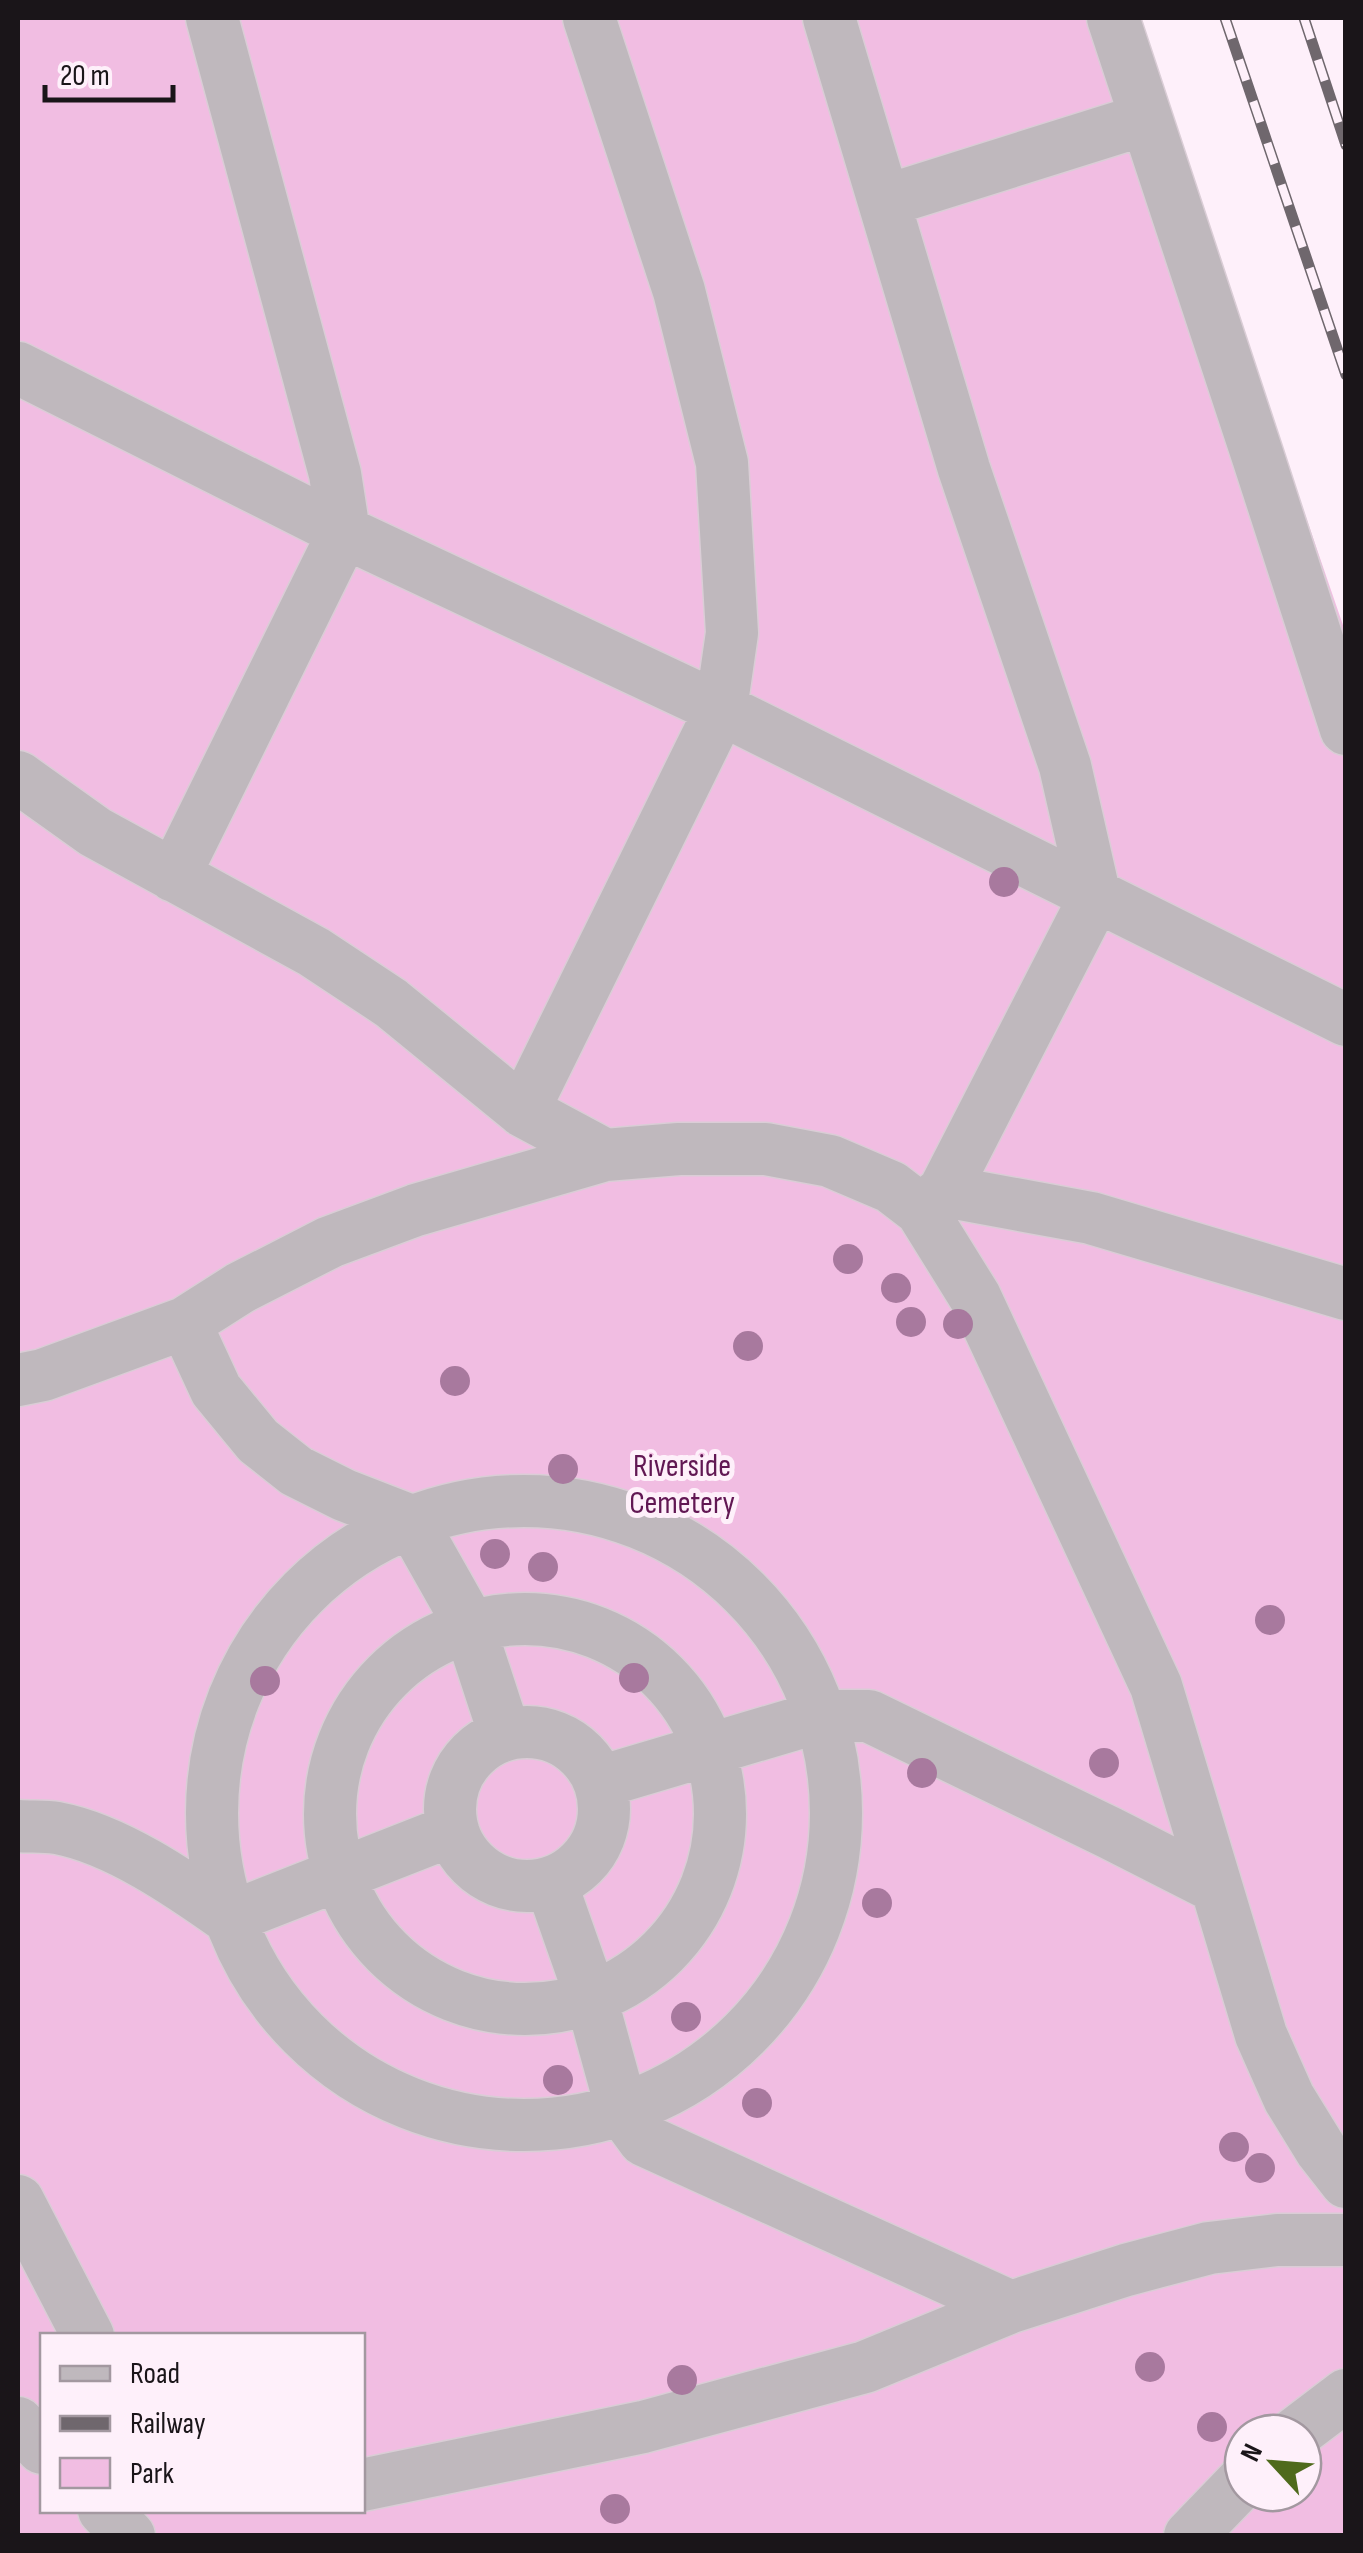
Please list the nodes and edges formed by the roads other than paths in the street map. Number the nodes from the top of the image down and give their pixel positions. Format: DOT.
graph roads {
  1 [pos="212,18"];
  2 [pos="589,18"];
  3 [pos="829,18"];
  4 [pos="1112,18"];
  5 [pos="1146,119"];
  6 [pos="885,202"];
  7 [pos="18,368"];
  8 [pos="344,532"];
  9 [pos="721,710"];
  10 [pos="1346,729"];
  11 [pos="18,776"];
  12 [pos="174,876"];
  13 [pos="1096,897"];
  14 [pos="1346,1020"];
  15 [pos="524,1111"];
  16 [pos="605,1155"];
  17 [pos="933,1200"];
  18 [pos="1346,1294"];
  19 [pos="186,1323"];
  20 [pos="18,1380"];
  21 [pos="411,1522"];
  22 [pos="469,1626"];
  23 [pos="822,1716"];
  24 [pos="505,1735"];
  25 [pos="709,1748"];
  26 [pos="600,1782"];
  27 [pos="18,1826"];
  28 [pos="453,1830"];
  29 [pos="339,1874"];
  30 [pos="550,1883"];
  31 [pos="1216,1888"];
  32 [pos="229,1918"];
  33 [pos="590,1998"];
  34 [pos="622,2110"];
  35 [pos="1346,2182"];
  36 [pos="18,2200"];
  37 [pos="1346,2240"];
  38 [pos="1011,2308"];
  39 [pos="86,2333"];
  40 [pos="1346,2395"];
  41 [pos="1322,2413"];
  42 [pos="18,2422"];
  43 [pos="40,2446"];
  44 [pos="365,2484"];
  45 [pos="1223,2502"];
  46 [pos="107,2513"];
  47 [pos="150,2513"];
  48 [pos="129,2536"];
  49 [pos="139,2536"];
  50 [pos="1190,2536"];
  1 -- 8 [label="lane"];
  2 -- 9 [label="lane"];
  3 -- 6 [label="lane"];
  4 -- 5 [label="lane"];
  5 -- 6 [label="lane"];
  5 -- 10 [label="lane"];
  6 -- 13 [label="lane"];
  7 -- 8 [label="lane"];
  8 -- 9 [label="lane"];
  8 -- 12 [label="lane"];
  9 -- 13 [label="lane"];
  9 -- 15 [label="lane"];
  11 -- 12 [label="lane"];
  12 -- 15 [label="lane"];
  13 -- 14 [label="lane"];
  13 -- 17 [label="lane"];
  15 -- 16 [label="lane"];
  16 -- 17 [label="lane"];
  16 -- 19 [label="lane"];
  17 -- 18 [label="lane"];
  17 -- 31 [label="lane"];
  19 -- 20 [label="lane"];
  19 -- 21 [label="lane"];
  21 -- 22 [label="lane"];
  21 -- 23 [label="lane"];
  21 -- 32 [label="lane"];
  22 -- 24 [label="lane"];
  22 -- 25 [label="lane"];
  22 -- 29 [label="lane"];
  23 -- 25 [label="lane"];
  23 -- 31 [label="lane"];
  23 -- 34 [label="lane"];
  24 -- 26 [label="lane"];
  24 -- 28 [label="lane"];
  25 -- 26 [label="lane"];
  25 -- 33 [label="lane"];
  26 -- 30 [label="lane"];
  27 -- 32 [label="lane"];
  28 -- 29 [label="lane"];
  28 -- 30 [label="lane"];
  29 -- 32 [label="lane"];
  29 -- 33 [label="lane"];
  30 -- 33 [label="lane"];
  31 -- 35 [label="lane"];
  32 -- 34 [label="lane"];
  33 -- 34 [label="lane"];
  34 -- 38 [label="lane"];
  36 -- 39 [label="lane"];
  37 -- 38 [label="lane"];
  38 -- 44 [label="lane"];
  40 -- 41 [label="lane"];
  42 -- 43 [label="lane"];
  45 -- 50 [label="lane"];
  46 -- 48 [label="lane"];
  47 -- 49 [label="lane"];
}
